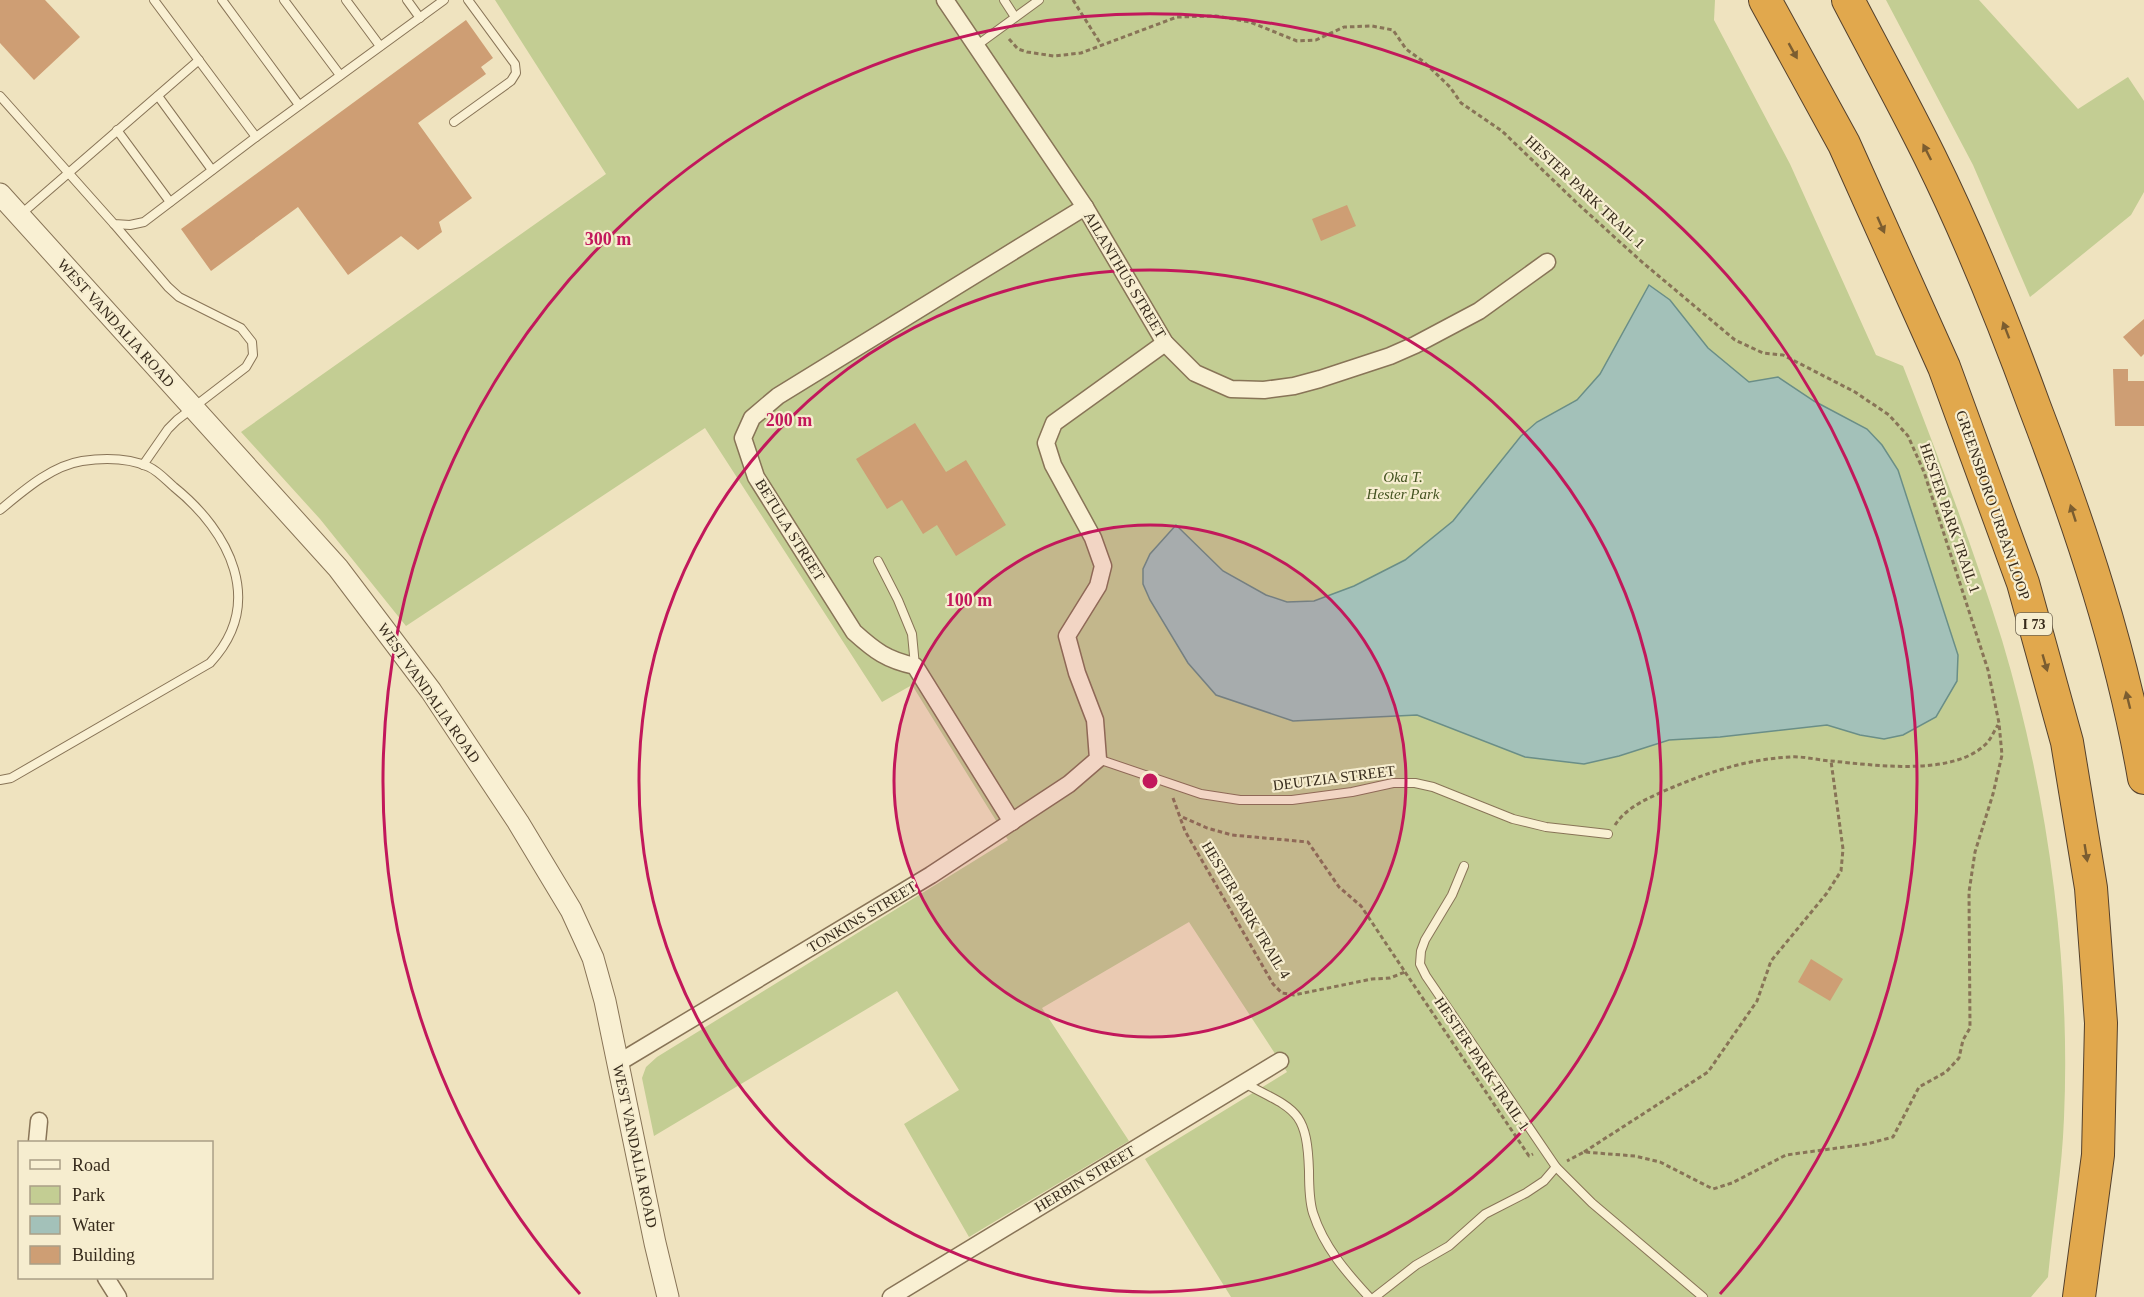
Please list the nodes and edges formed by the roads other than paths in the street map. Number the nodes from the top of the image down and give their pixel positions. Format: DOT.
graph roads {
  1 [pos="168,0"];
  2 [pos="222,0"];
  3 [pos="284,0"];
  4 [pos="346,0"];
  5 [pos="407,0"];
  6 [pos="444,0"];
  7 [pos="468,0"];
  8 [pos="945,0"];
  9 [pos="1004,0"];
  10 [pos="1039,0"];
  11 [pos="1765,0"];
  12 [pos="1848,0"];
  13 [pos="156,3"];
  14 [pos="1015,17"];
  15 [pos="420,18"];
  16 [pos="380,46"];
  17 [pos="976,46"];
  18 [pos="199,60"];
  19 [pos="340,75"];
  20 [pos="0,96"];
  21 [pos="158,96"];
  22 [pos="299,105"];
  23 [pos="454,122"];
  24 [pos="117,130"];
  25 [pos="256,137"];
  26 [pos="212,170"];
  27 [pos="68,172"];
  28 [pos="0,194"];
  29 [pos="170,202"];
  30 [pos="1085,207"];
  31 [pos="19,215"];
  32 [pos="114,224"];
  33 [pos="1547,262"];
  34 [pos="1165,343"];
  35 [pos="194,408"];
  36 [pos="143,465"];
  37 [pos="0,510"];
  38 [pos="878,561"];
  39 [pos="915,666"];
  40 [pos="1098,759"];
  41 [pos="2144,778"];
  42 [pos="0,780"];
  43 [pos="1012,822"];
  44 [pos="1608,834"];
  45 [pos="1464,867"];
  46 [pos="1280,1061"];
  47 [pos="618,1063"];
  48 [pos="1243,1083"];
  49 [pos="39,1121"];
  50 [pos="37,1141"];
  51 [pos="1556,1167"];
  52 [pos="107,1279"];
  53 [pos="118,1297"];
  54 [pos="668,1297"];
  55 [pos="891,1297"];
  56 [pos="1370,1297"];
  57 [pos="1375,1297"];
  58 [pos="1703,1297"];
  59 [pos="2079,1297"];
  1 -- 13 [label="lane"];
  2 -- 22 [label="lane"];
  3 -- 19 [label="lane"];
  4 -- 16 [label="lane"];
  5 -- 15 [label="lane"];
  6 -- 15 [label="lane"];
  7 -- 23 [label="lane"];
  8 -- 17 [label="street, AILANTHUS STREET"];
  9 -- 14 [label="lane"];
  10 -- 14 [label="lane"];
  11 -- 59 [label="highway, GREENSBORO URBAN LOOP / I 73, one-way"];
  41 -- 12 [label="highway, one-way"];
  13 -- 18 [label="lane"];
  14 -- 17 [label="lane"];
  15 -- 16 [label="lane"];
  16 -- 19 [label="lane"];
  17 -- 30 [label="street, AILANTHUS STREET"];
  18 -- 21 [label="lane"];
  18 -- 25 [label="lane"];
  19 -- 22 [label="lane"];
  20 -- 27 [label="lane"];
  21 -- 24 [label="lane"];
  21 -- 26 [label="lane"];
  22 -- 25 [label="lane"];
  24 -- 27 [label="lane"];
  24 -- 29 [label="lane"];
  25 -- 26 [label="lane"];
  26 -- 29 [label="lane"];
  27 -- 31 [label="lane"];
  27 -- 32 [label="lane"];
  28 -- 31 [label="street, WEST VANDALIA ROAD"];
  29 -- 32 [label="lane"];
  30 -- 34 [label="street, AILANTHUS STREET"];
  30 -- 39 [label="street, BETULA STREET"];
  31 -- 35 [label="street, WEST VANDALIA ROAD"];
  32 -- 35 [label="lane"];
  33 -- 34 [label="street, AILANTHUS STREET"];
  34 -- 40 [label="street"];
  35 -- 36 [label="lane"];
  35 -- 47 [label="street, WEST VANDALIA ROAD"];
  36 -- 37 [label="lane"];
  36 -- 42 [label="lane"];
  38 -- 39 [label="lane"];
  39 -- 43 [label="street"];
  40 -- 43 [label="street, TONKINS STREET"];
  40 -- 44 [label="lane, DEUTZIA STREET"];
  43 -- 47 [label="street, TONKINS STREET"];
  45 -- 51 [label="lane"];
  46 -- 48 [label="street, HERBIN STREET"];
  47 -- 54 [label="street, WEST VANDALIA ROAD"];
  48 -- 55 [label="street, HERBIN STREET"];
  48 -- 56 [label="lane"];
  49 -- 50 [label="street"];
  51 -- 57 [label="lane"];
  51 -- 58 [label="lane"];
  52 -- 53 [label="street"];
}
